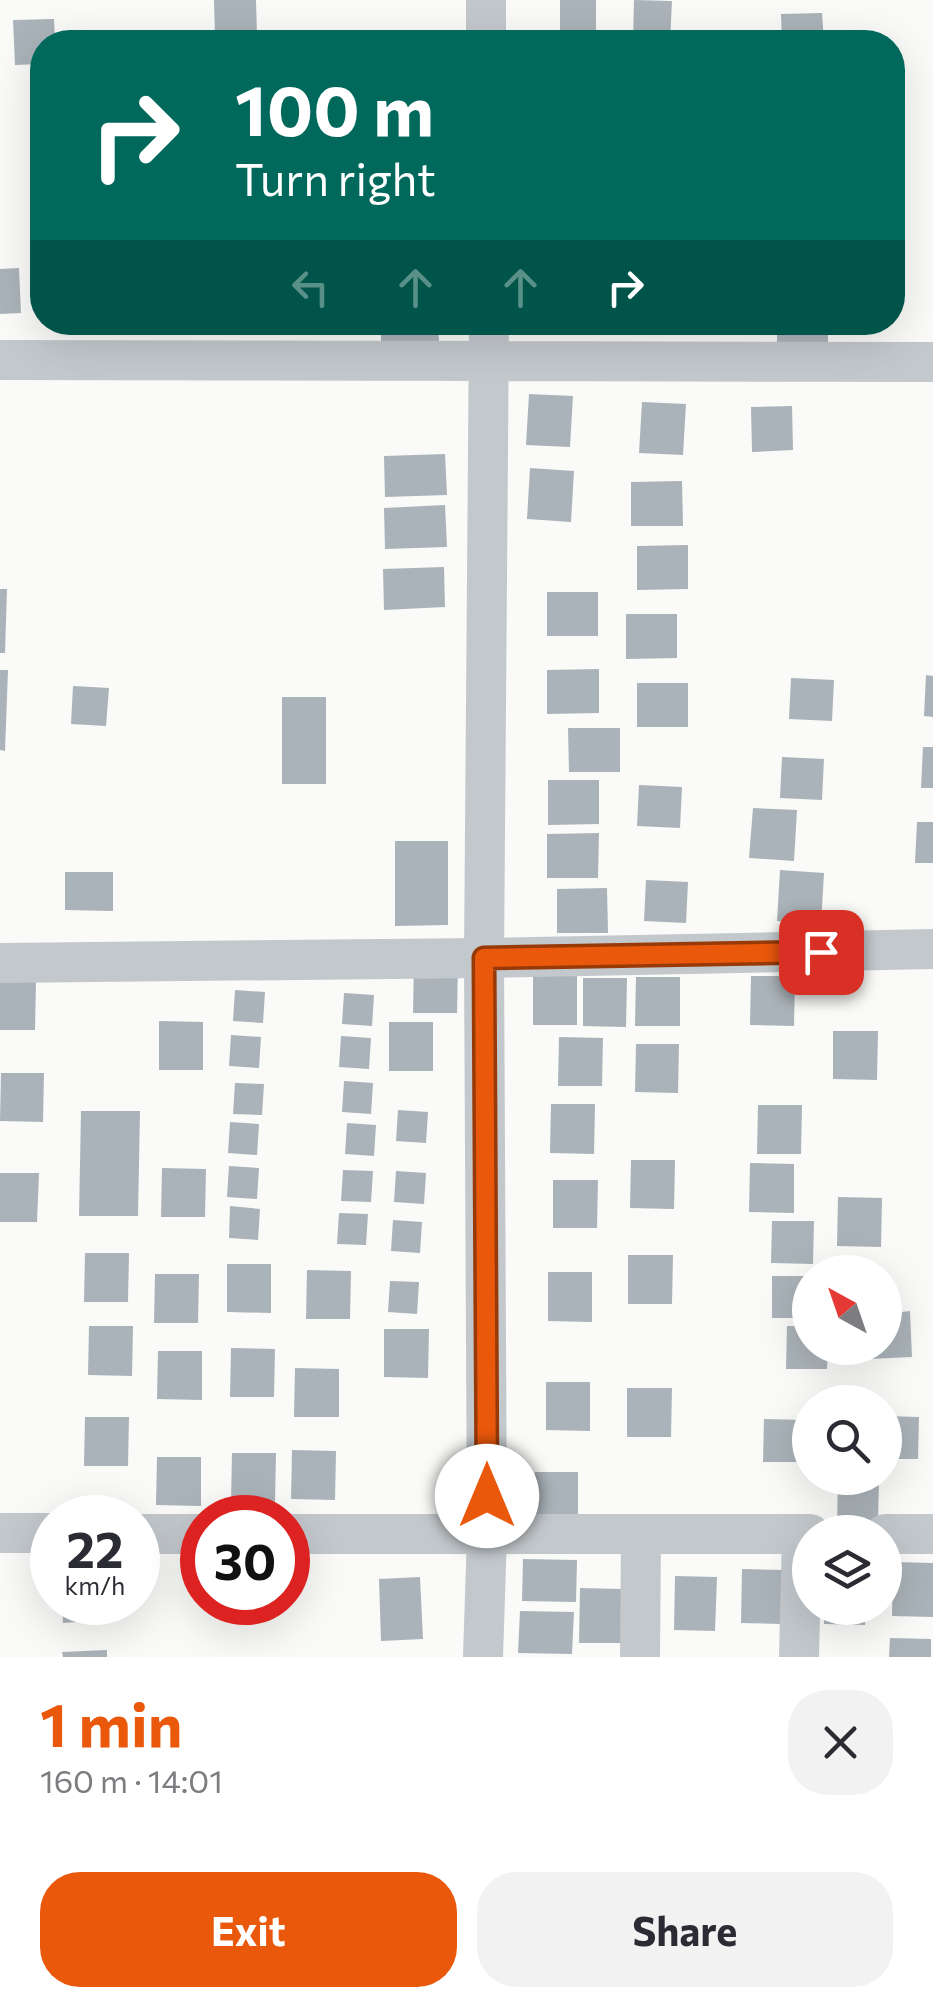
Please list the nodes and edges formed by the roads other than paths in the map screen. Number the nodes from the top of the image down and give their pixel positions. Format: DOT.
graph roads {
  1 [pos="486,0"];
  2 [pos="486,30"];
  3 [pos="489,342"];
  4 [pos="0,360"];
  5 [pos="933,362"];
  6 [pos="933,949"];
  7 [pos="484,958"];
  8 [pos="0,963"];
  9 [pos="0,1533"];
  10 [pos="30,1534"];
  11 [pos="310,1534"];
  12 [pos="487,1534"];
  13 [pos="642,1534"];
  14 [pos="792,1534"];
  15 [pos="902,1534"];
  16 [pos="933,1534"];
  17 [pos="801,1625"];
  18 [pos="484,1657"];
  19 [pos="640,1657"];
  20 [pos="799,1657"];
  1 -- 2 [label="street"];
  3 -- 4 [label="street"];
  3 -- 5 [label="street"];
  3 -- 7 [label="street"];
  6 -- 7 [label="street"];
  7 -- 8 [label="street"];
  7 -- 12 [label="street"];
  9 -- 10 [label="street"];
  11 -- 12 [label="street"];
  12 -- 13 [label="street"];
  12 -- 18 [label="street"];
  13 -- 14 [label="street"];
  13 -- 19 [label="street"];
  15 -- 16 [label="street"];
  17 -- 20 [label="street"];
}
